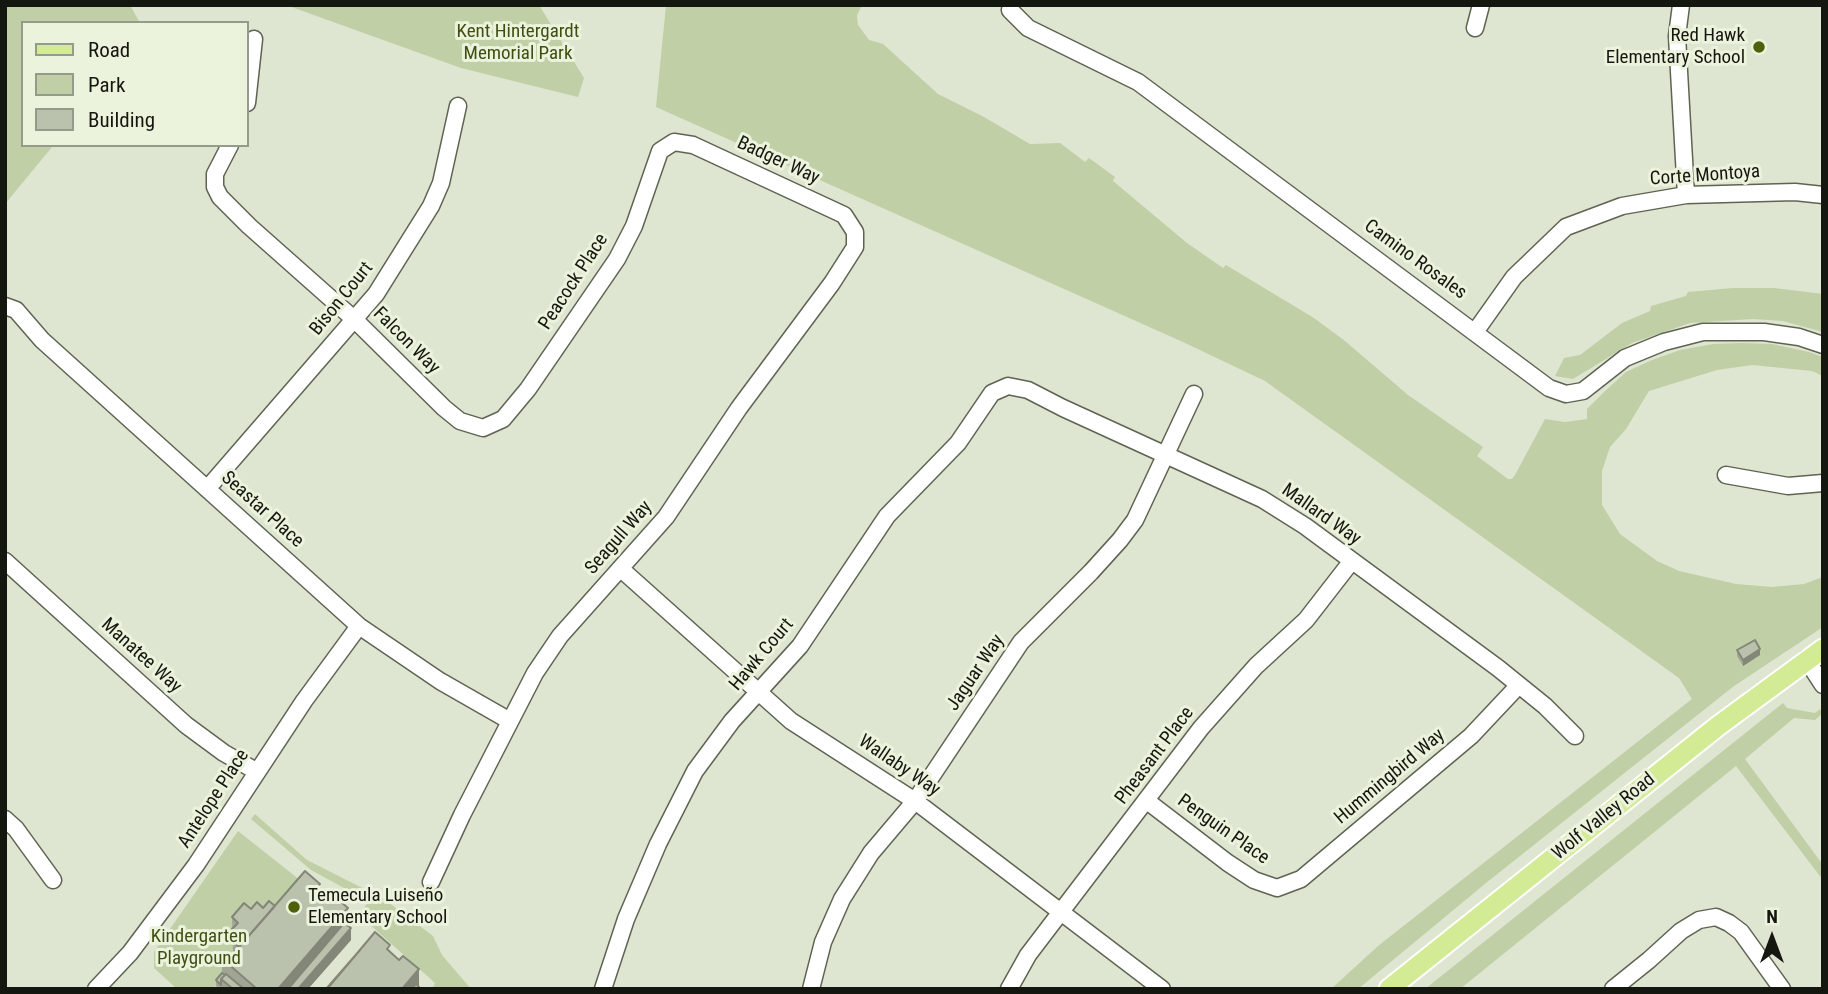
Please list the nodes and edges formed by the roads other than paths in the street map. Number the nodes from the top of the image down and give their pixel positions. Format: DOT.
graph roads {
  1 [pos="1481,5"];
  2 [pos="1681,5"];
  3 [pos="1011,7"];
  4 [pos="1475,28"];
  5 [pos="254,39"];
  6 [pos="248,94"];
  7 [pos="458,106"];
  8 [pos="674,142"];
  9 [pos="229,147"];
  10 [pos="1686,195"];
  11 [pos="1823,195"];
  12 [pos="855,232"];
  13 [pos="5,306"];
  14 [pos="355,320"];
  15 [pos="1475,331"];
  16 [pos="1823,345"];
  17 [pos="1008,386"];
  18 [pos="1194,394"];
  19 [pos="483,428"];
  20 [pos="1166,455"];
  21 [pos="1726,475"];
  22 [pos="1823,483"];
  23 [pos="207,489"];
  24 [pos="5,561"];
  25 [pos="1351,562"];
  26 [pos="621,569"];
  27 [pos="359,626"];
  28 [pos="1814,654"];
  29 [pos="1519,685"];
  30 [pos="1823,685"];
  31 [pos="759,693"];
  32 [pos="510,721"];
  33 [pos="1575,736"];
  34 [pos="256,771"];
  35 [pos="915,800"];
  36 [pos="1147,801"];
  37 [pos="5,819"];
  38 [pos="53,880"];
  39 [pos="431,882"];
  40 [pos="1277,888"];
  41 [pos="1060,912"];
  42 [pos="96,989"];
  43 [pos="603,989"];
  44 [pos="811,989"];
  45 [pos="1009,989"];
  46 [pos="1162,989"];
  47 [pos="1389,989"];
  48 [pos="1613,989"];
  49 [pos="1782,989"];
  1 -- 4 [label="street"];
  2 -- 10 [label="street"];
  3 -- 15 [label="street, Camino Rosales"];
  5 -- 6 [label="street"];
  7 -- 14 [label="street, Bison Court"];
  8 -- 12 [label="street, Badger Way"];
  8 -- 19 [label="street, Peacock Place"];
  9 -- 14 [label="street, Falcon Way"];
  10 -- 11 [label="street, Corte Montoya"];
  10 -- 15 [label="street, Corte Montoya"];
  12 -- 26 [label="street, Seagull Way"];
  13 -- 23 [label="street, Seastar Place"];
  14 -- 19 [label="street, Falcon Way"];
  14 -- 23 [label="street, Bison Court"];
  15 -- 16 [label="street, Camino Rosales"];
  17 -- 20 [label="street, Mallard Way"];
  17 -- 31 [label="street, Hawk Court"];
  18 -- 20 [label="street, Jaguar Way"];
  20 -- 25 [label="street, Mallard Way"];
  20 -- 35 [label="street, Jaguar Way"];
  21 -- 22 [label="street"];
  23 -- 27 [label="street, Seastar Place"];
  24 -- 34 [label="street, Manatee Way"];
  25 -- 29 [label="street, Mallard Way"];
  25 -- 36 [label="street, Pheasant Place"];
  26 -- 31 [label="street, Wallaby Way"];
  26 -- 32 [label="street, Seagull Way"];
  27 -- 32 [label="street, Seastar Place"];
  27 -- 34 [label="street, Antelope Place"];
  28 -- 30 [label="street"];
  28 -- 47 [label="main road, Wolf Valley Road"];
  29 -- 33 [label="street, Mallard Way"];
  29 -- 40 [label="street, Hummingbird Way"];
  31 -- 35 [label="street, Wallaby Way"];
  31 -- 43 [label="street, Hawk Court"];
  32 -- 39 [label="street, Seagull Way"];
  34 -- 42 [label="street, Antelope Place"];
  35 -- 41 [label="street, Wallaby Way"];
  35 -- 44 [label="street, Jaguar Way"];
  36 -- 40 [label="street, Penguin Place"];
  36 -- 41 [label="street, Pheasant Place"];
  37 -- 38 [label="street"];
  41 -- 45 [label="street, Pheasant Place"];
  41 -- 46 [label="street, Wallaby Way"];
  48 -- 49 [label="street"];
}
